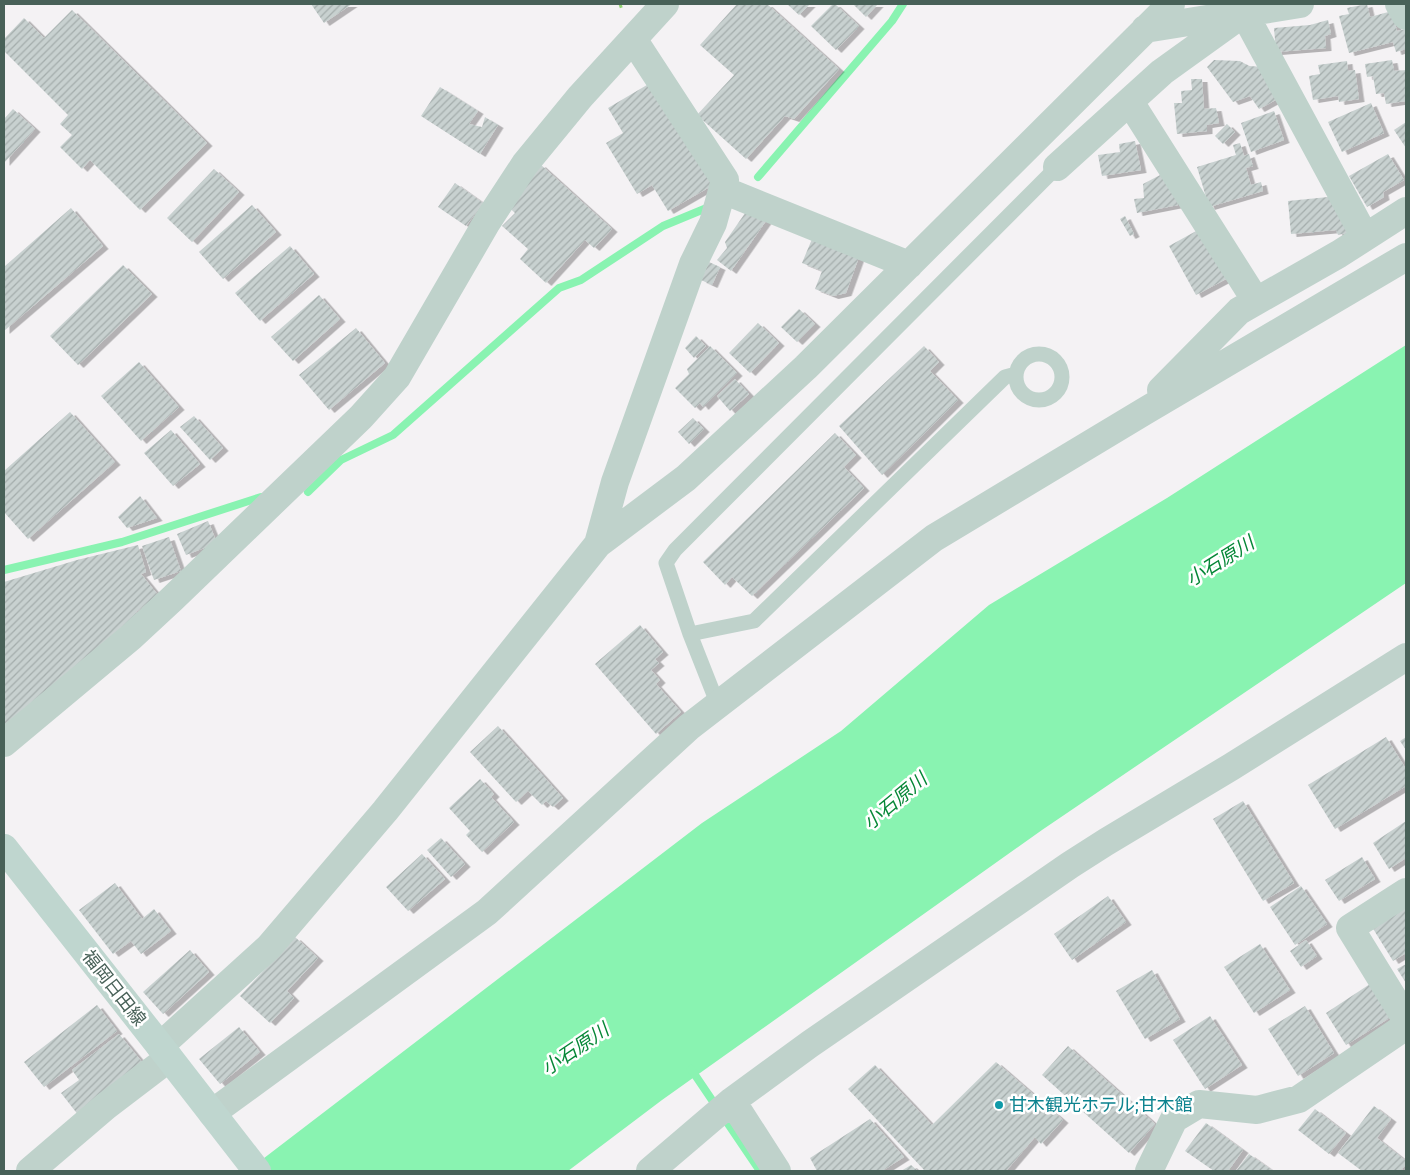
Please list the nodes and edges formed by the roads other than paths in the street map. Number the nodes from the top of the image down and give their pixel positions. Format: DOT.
graph roads {
  1 [pos="665,4"];
  2 [pos="1171,4"];
  3 [pos="1300,4"];
  4 [pos="1399,4"];
  5 [pos="1244,13"];
  6 [pos="1406,16"];
  7 [pos="1145,29"];
  8 [pos="633,39"];
  9 [pos="1130,102"];
  10 [pos="1057,167"];
  11 [pos="723,190"];
  12 [pos="1406,211"];
  13 [pos="1365,237"];
  14 [pos="1406,257"];
  15 [pos="909,265"];
  16 [pos="1256,301"];
  17 [pos="1016,374"];
  18 [pos="1135,417"];
  19 [pos="598,544"];
  20 [pos="690,634"];
  21 [pos="1406,657"];
  22 [pos="718,705"];
  23 [pos="4,743"];
  24 [pos="4,848"];
  25 [pos="1406,892"];
  26 [pos="1406,1019"];
  27 [pos="1406,1026"];
  28 [pos="165,1052"];
  29 [pos="732,1101"];
  30 [pos="218,1120"];
  31 [pos="30,1171"];
  32 [pos="257,1171"];
  33 [pos="650,1171"];
  34 [pos="777,1171"];
  35 [pos="1150,1171"];
  1 -- 8 [label="street"];
  2 -- 7 [label="street"];
  3 -- 5 [label="street"];
  4 -- 6 [label="street"];
  5 -- 7 [label="street"];
  5 -- 9 [label="street"];
  5 -- 13 [label="street"];
  7 -- 15 [label="street"];
  8 -- 11 [label="street"];
  8 -- 23 [label="street"];
  9 -- 10 [label="street"];
  9 -- 16 [label="street"];
  10 -- 20 [label="lane"];
  11 -- 15 [label="street"];
  11 -- 19 [label="street"];
  12 -- 13 [label="street"];
  13 -- 16 [label="street"];
  14 -- 18 [label="street"];
  15 -- 19 [label="street"];
  16 -- 18 [label="street"];
  17 -- 20 [label="lane"];
  18 -- 22 [label="street"];
  19 -- 28 [label="street"];
  20 -- 22 [label="lane"];
  21 -- 29 [label="street"];
  22 -- 30 [label="street"];
  24 -- 28 [label="main road, 福岡日田線"];
  25 -- 26 [label="street"];
  27 -- 35 [label="street"];
  28 -- 30 [label="main road, 福岡日田線"];
  28 -- 31 [label="street"];
  29 -- 33 [label="street"];
  29 -- 34 [label="street"];
  30 -- 32 [label="main road, 福岡日田線"];
}
